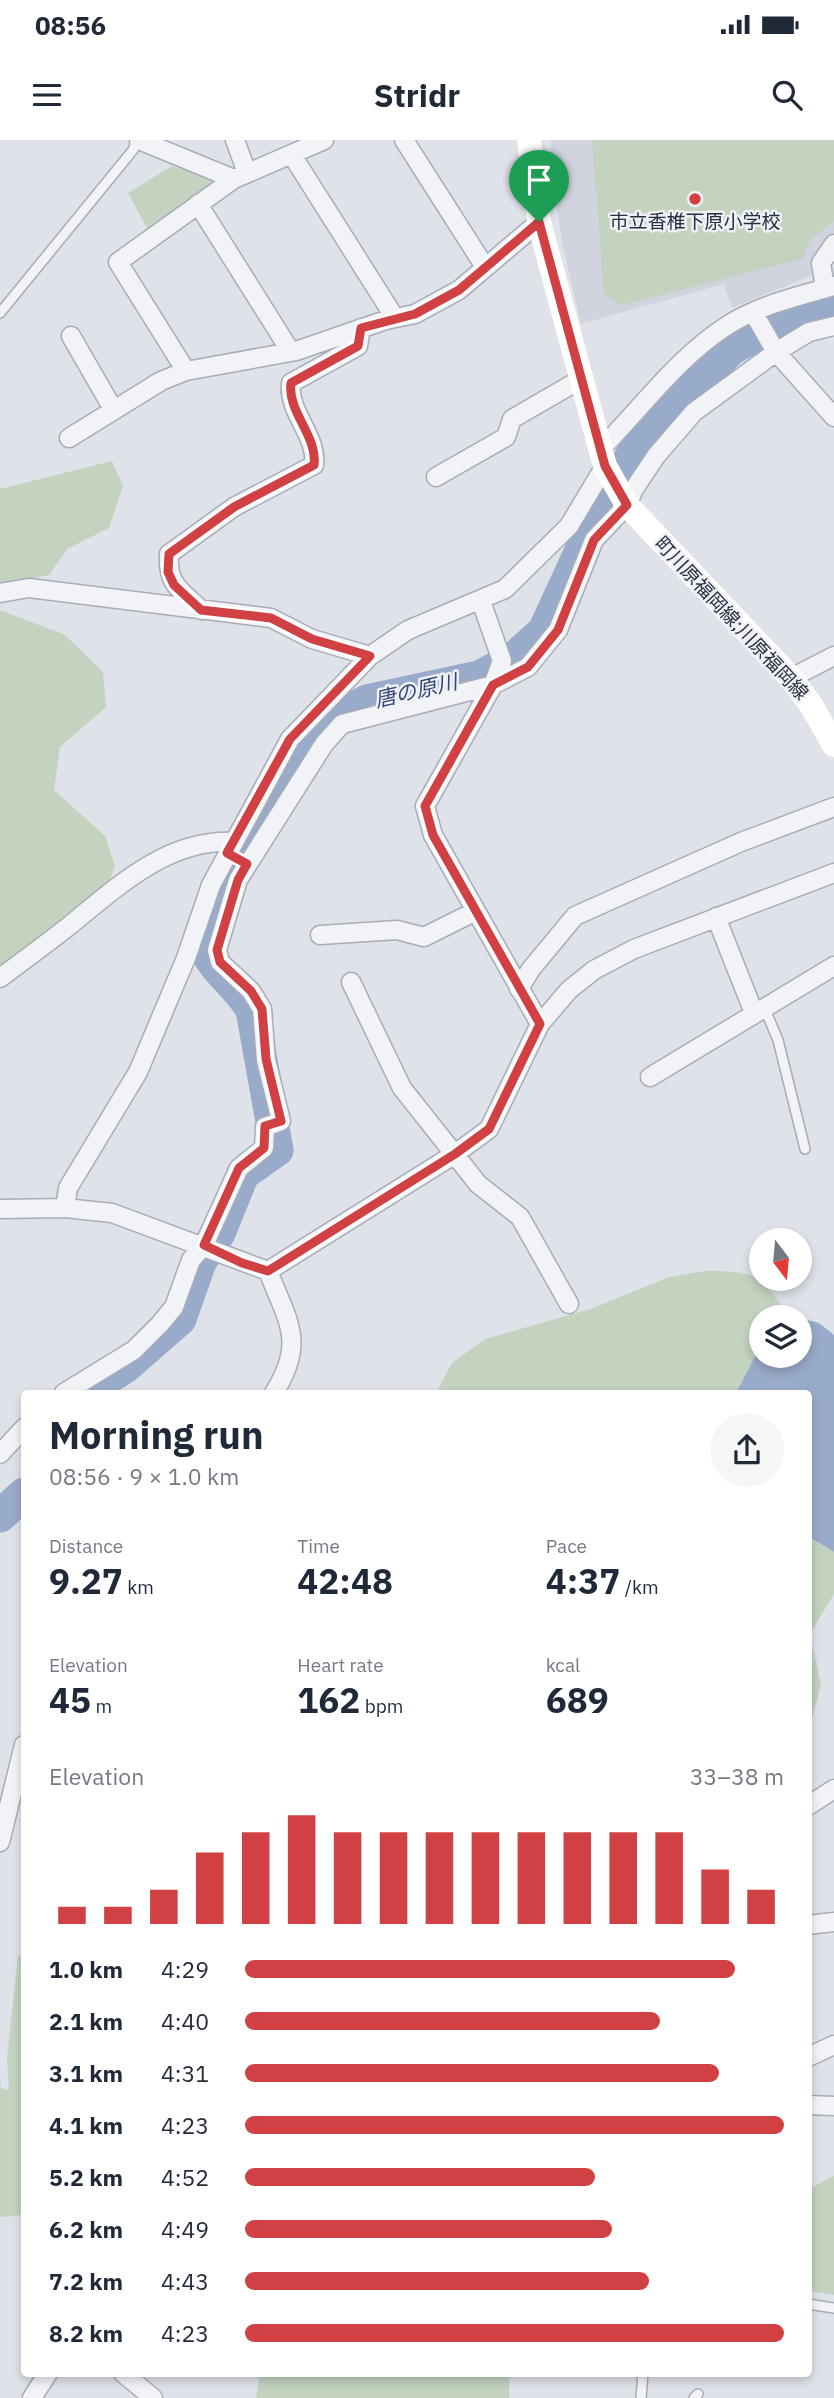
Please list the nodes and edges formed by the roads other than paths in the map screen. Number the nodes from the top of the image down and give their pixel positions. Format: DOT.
graph roads {
  1 [pos="138,140"];
  2 [pos="235,140"];
  3 [pos="324,140"];
  4 [pos="404,140"];
  5 [pos="529,140"];
  6 [pos="292,155"];
  7 [pos="241,176"];
  8 [pos="198,204"];
  9 [pos="539,222"];
  10 [pos="834,244"];
  11 [pos="485,267"];
  12 [pos="830,287"];
  13 [pos="753,312"];
  14 [pos="0,313"];
  15 [pos="395,318"];
  16 [pos="834,326"];
  17 [pos="361,328"];
  18 [pos="71,336"];
  19 [pos="291,352"];
  20 [pos="776,352"];
  21 [pos="187,372"];
  22 [pos="581,379"];
  23 [pos="113,409"];
  24 [pos="834,418"];
  25 [pos="69,438"];
  26 [pos="603,457"];
  27 [pos="436,477"];
  28 [pos="624,502"];
  29 [pos="0,593"];
  30 [pos="481,601"];
  31 [pos="201,610"];
  32 [pos="370,656"];
  33 [pos="834,656"];
  34 [pos="790,678"];
  35 [pos="493,685"];
  36 [pos="834,745"];
  37 [pos="834,807"];
  38 [pos="230,848"];
  39 [pos="247,864"];
  40 [pos="834,873"];
  41 [pos="476,911"];
  42 [pos="716,917"];
  43 [pos="320,935"];
  44 [pos="834,966"];
  45 [pos="0,978"];
  46 [pos="351,982"];
  47 [pos="519,989"];
  48 [pos="759,1010"];
  49 [pos="540,1024"];
  50 [pos="650,1077"];
  51 [pos="805,1149"];
  52 [pos="455,1154"];
  53 [pos="65,1208"];
  54 [pos="0,1209"];
  55 [pos="204,1245"];
  56 [pos="268,1271"];
  57 [pos="569,1304"];
  58 [pos="69,1390"];
  59 [pos="276,1390"];
  60 [pos="21,1431"];
  61 [pos="0,1454"];
  62 [pos="21,1757"];
  63 [pos="834,1789"];
  64 [pos="812,1803"];
  65 [pos="0,1842"];
  66 [pos="834,1922"];
  67 [pos="812,1925"];
  68 [pos="834,2045"];
  69 [pos="812,2055"];
  70 [pos="812,2105"];
  71 [pos="834,2106"];
  72 [pos="812,2305"];
  73 [pos="834,2308"];
  74 [pos="45,2377"];
  75 [pos="128,2377"];
  76 [pos="643,2377"];
  77 [pos="32,2398"];
  78 [pos="153,2398"];
  79 [pos="641,2398"];
  1 -- 7 [label="street"];
  1 -- 14 [label="lane"];
  2 -- 7 [label="street"];
  3 -- 6 [label="street"];
  4 -- 11 [label="street"];
  5 -- 9 [label="main road, 町川原福岡線;川原福岡線"];
  6 -- 7 [label="street"];
  6 -- 15 [label="street"];
  7 -- 8 [label="street"];
  8 -- 19 [label="street"];
  8 -- 21 [label="street"];
  9 -- 11 [label="street"];
  9 -- 22 [label="main road, 町川原福岡線;川原福岡線"];
  10 -- 12 [label="street"];
  11 -- 15 [label="street"];
  12 -- 13 [label="street"];
  13 -- 20 [label="street"];
  13 -- 26 [label="street"];
  15 -- 17 [label="street"];
  16 -- 20 [label="street"];
  17 -- 19 [label="street"];
  17 -- 31 [label="street"];
  18 -- 23 [label="street"];
  19 -- 21 [label="street"];
  20 -- 24 [label="street"];
  20 -- 28 [label="street"];
  21 -- 23 [label="street"];
  22 -- 26 [label="main road, 町川原福岡線;川原福岡線"];
  22 -- 27 [label="street"];
  23 -- 25 [label="street"];
  26 -- 28 [label="main road, 町川原福岡線;川原福岡線"];
  26 -- 30 [label="street"];
  28 -- 34 [label="main road, 町川原福岡線;川原福岡線"];
  28 -- 35 [label="street"];
  29 -- 31 [label="street"];
  30 -- 32 [label="street"];
  30 -- 35 [label="street"];
  31 -- 32 [label="street"];
  32 -- 38 [label="street"];
  33 -- 34 [label="street"];
  34 -- 36 [label="main road, 町川原福岡線;川原福岡線"];
  35 -- 39 [label="street"];
  35 -- 41 [label="street"];
  37 -- 47 [label="street"];
  38 -- 39 [label="street"];
  38 -- 45 [label="street"];
  38 -- 53 [label="street"];
  39 -- 55 [label="street"];
  40 -- 42 [label="street"];
  41 -- 43 [label="street"];
  41 -- 47 [label="street"];
  42 -- 48 [label="street"];
  42 -- 49 [label="street"];
  44 -- 48 [label="street"];
  46 -- 52 [label="street"];
  47 -- 49 [label="street"];
  48 -- 50 [label="street"];
  48 -- 51 [label="lane"];
  49 -- 52 [label="street"];
  52 -- 56 [label="street"];
  52 -- 57 [label="street"];
  53 -- 54 [label="street"];
  53 -- 55 [label="street"];
  55 -- 56 [label="street"];
  55 -- 58 [label="street"];
  56 -- 59 [label="street"];
  60 -- 61 [label="street"];
  62 -- 65 [label="street"];
  63 -- 64 [label="street"];
  66 -- 67 [label="street"];
  68 -- 69 [label="street"];
  70 -- 71 [label="street"];
  72 -- 73 [label="lane"];
  74 -- 77 [label="street"];
  75 -- 78 [label="street"];
  76 -- 79 [label="lane"];
}
